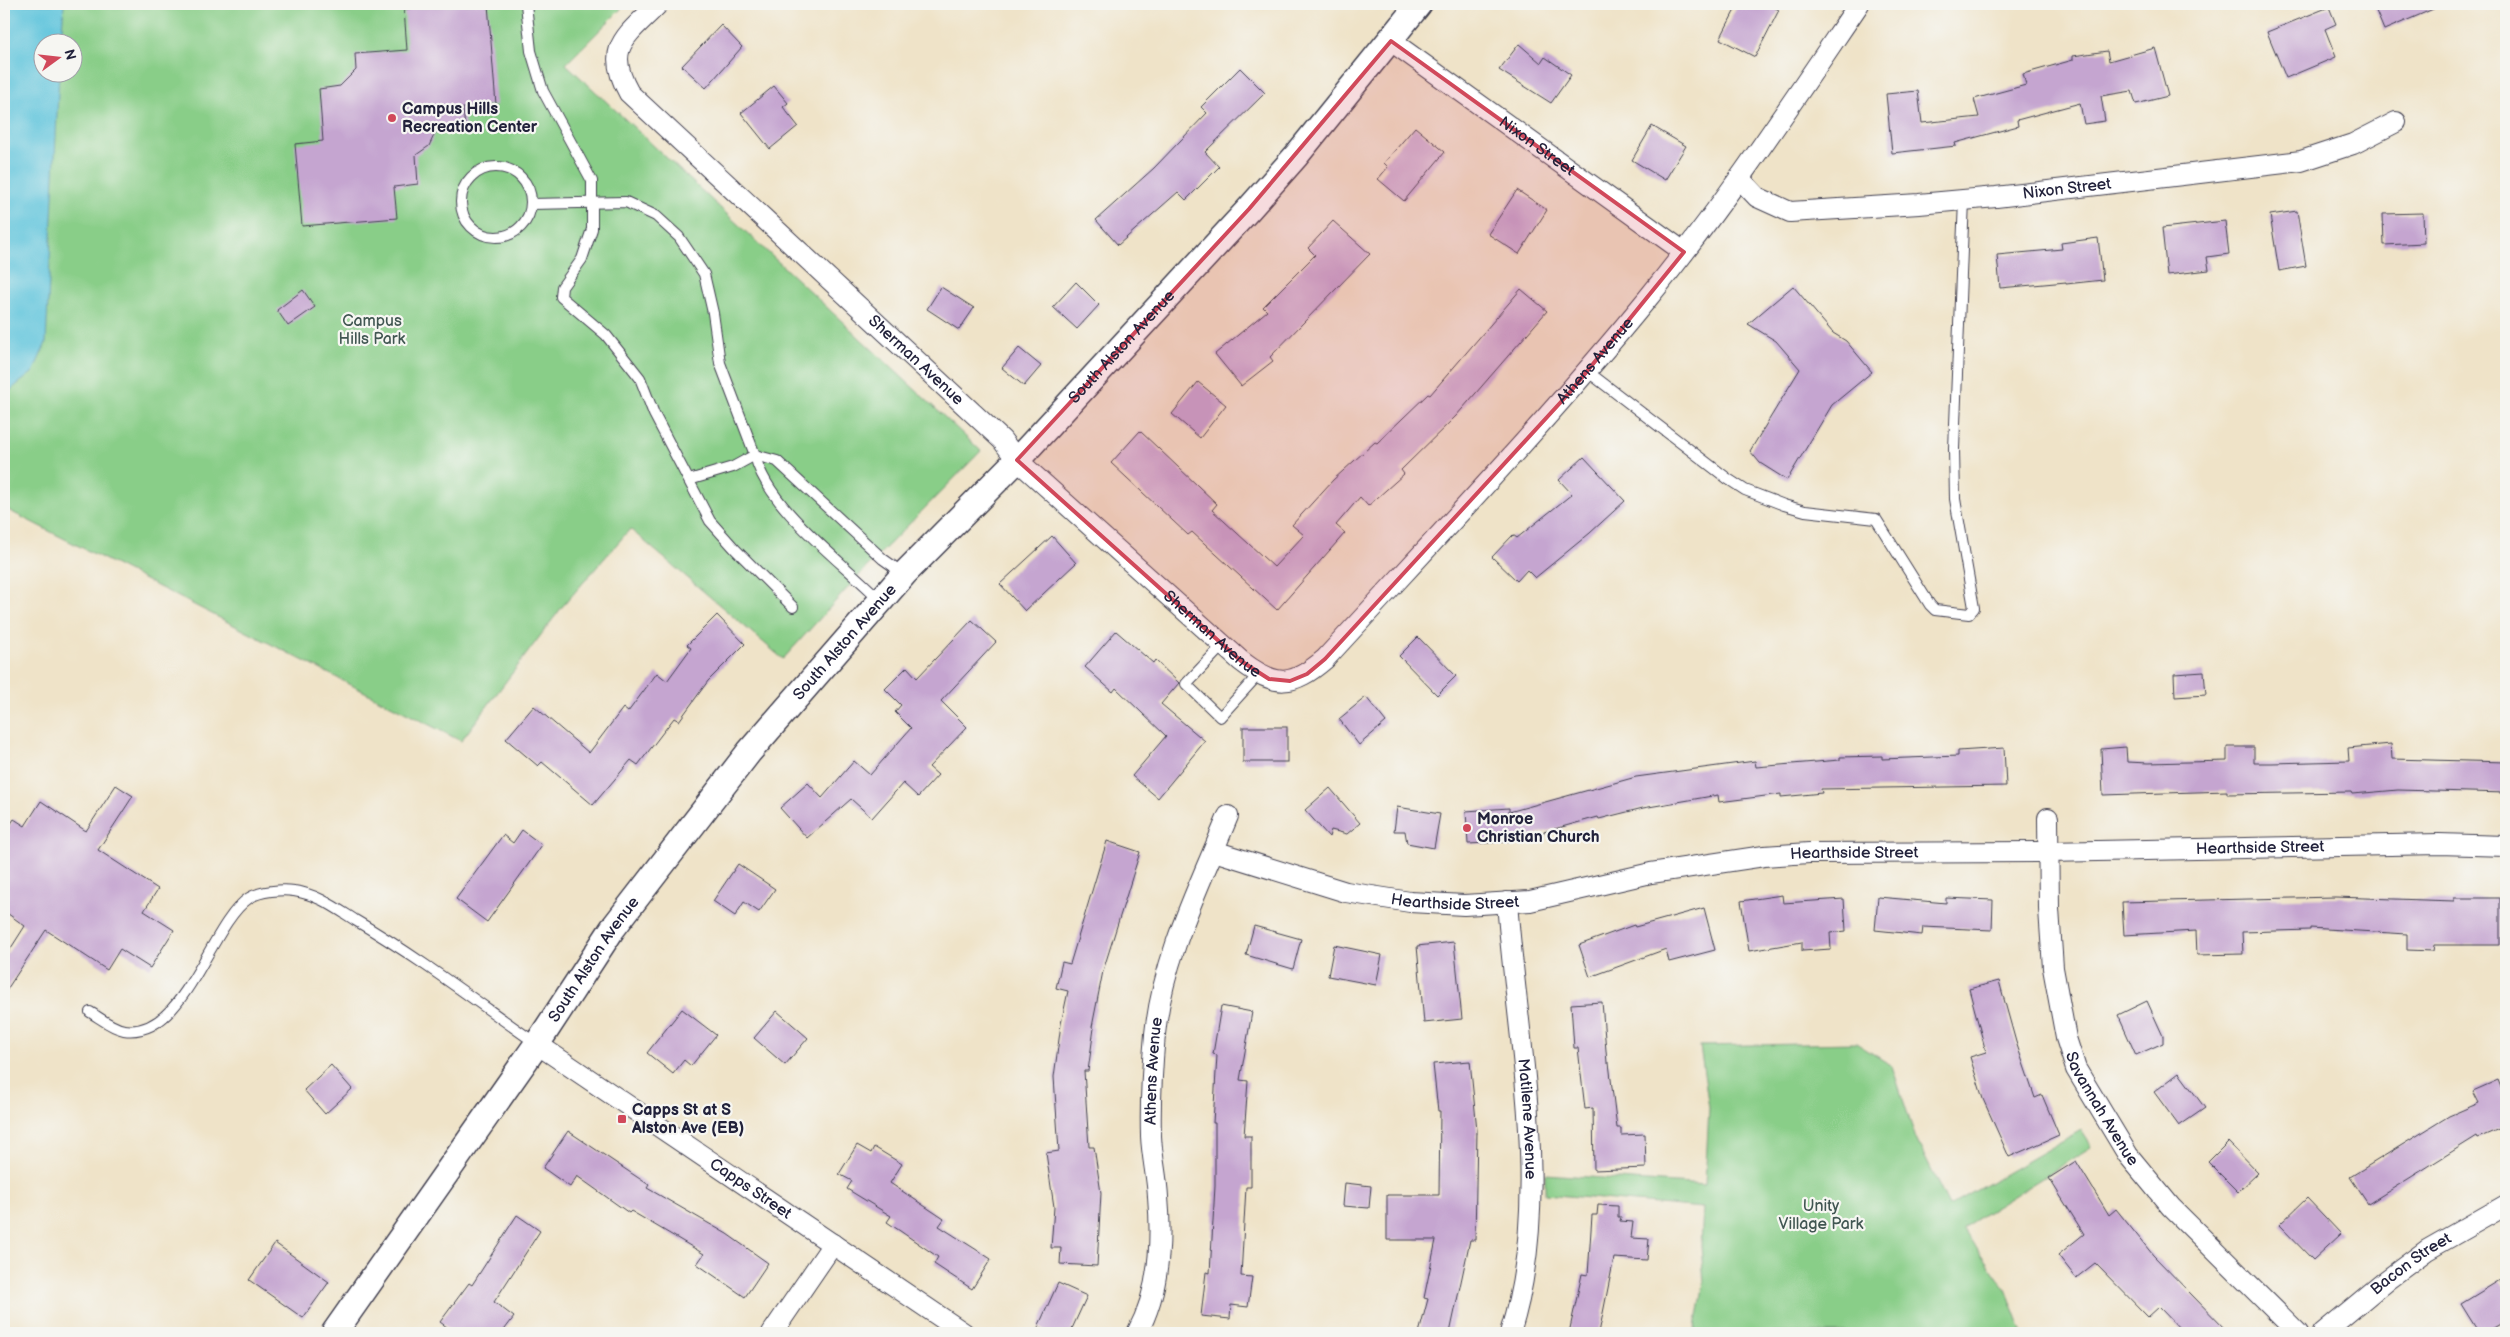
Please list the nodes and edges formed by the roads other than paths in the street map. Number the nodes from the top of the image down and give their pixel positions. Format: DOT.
graph roads {
  1 [pos="526,4"];
  2 [pos="658,4"];
  3 [pos="1419,4"];
  4 [pos="1858,4"];
  5 [pos="1391,41"];
  6 [pos="2396,122"];
  7 [pos="1740,179"];
  8 [pos="1964,200"];
  9 [pos="590,202"];
  10 [pos="530,204"];
  11 [pos="1684,252"];
  12 [pos="1588,371"];
  13 [pos="755,455"];
  14 [pos="1017,460"];
  15 [pos="689,480"];
  16 [pos="904,574"];
  17 [pos="880,600"];
  18 [pos="793,607"];
  19 [pos="1224,645"];
  20 [pos="1259,674"];
  21 [pos="1290,681"];
  22 [pos="1228,816"];
  23 [pos="2048,818"];
  24 [pos="2506,846"];
  25 [pos="1214,851"];
  26 [pos="2048,852"];
  27 [pos="1507,902"];
  28 [pos="90,1012"];
  29 [pos="537,1044"];
  30 [pos="2506,1205"];
  31 [pos="833,1244"];
  32 [pos="334,1333"];
  33 [pos="772,1333"];
  34 [pos="964,1333"];
  35 [pos="1137,1333"];
  36 [pos="1510,1333"];
  37 [pos="2298,1333"];
  38 [pos="2323,1333"];
  1 -- 9 [label="lane"];
  2 -- 14 [label="street, Sherman Avenue"];
  3 -- 5 [label="street, South Alston Avenue"];
  4 -- 7 [label="street, Athens Avenue"];
  5 -- 11 [label="street, Nixon Street"];
  5 -- 14 [label="street, South Alston Avenue"];
  6 -- 8 [label="street, Nixon Street"];
  7 -- 8 [label="street, Nixon Street"];
  7 -- 11 [label="street, Athens Avenue"];
  8 -- 12 [label="lane"];
  9 -- 10 [label="lane"];
  9 -- 13 [label="lane"];
  9 -- 15 [label="lane"];
  10 -- 10 [label="lane"];
  11 -- 12 [label="street, Athens Avenue"];
  12 -- 21 [label="street, Athens Avenue"];
  13 -- 15 [label="lane"];
  13 -- 16 [label="lane"];
  13 -- 17 [label="lane"];
  14 -- 16 [label="street, South Alston Avenue"];
  14 -- 19 [label="street, Sherman Avenue"];
  15 -- 18 [label="lane"];
  16 -- 17 [label="street, South Alston Avenue"];
  17 -- 29 [label="street, South Alston Avenue"];
  19 -- 20 [label="street, Sherman Avenue"];
  19 -- 20 [label="lane"];
  20 -- 21 [label="street, Sherman Avenue"];
  22 -- 25 [label="street, Athens Avenue"];
  23 -- 26 [label="street, Savannah Avenue"];
  24 -- 26 [label="street, Hearthside Street"];
  25 -- 27 [label="street, Hearthside Street"];
  25 -- 35 [label="street, Athens Avenue"];
  26 -- 27 [label="street, Hearthside Street"];
  26 -- 37 [label="street, Savannah Avenue"];
  27 -- 36 [label="street, Matilene Avenue"];
  28 -- 29 [label="lane"];
  29 -- 31 [label="street, Capps Street"];
  29 -- 32 [label="street, South Alston Avenue"];
  30 -- 38 [label="street, Bacon Street"];
  31 -- 33 [label="street"];
  31 -- 34 [label="street, Capps Street"];
}
